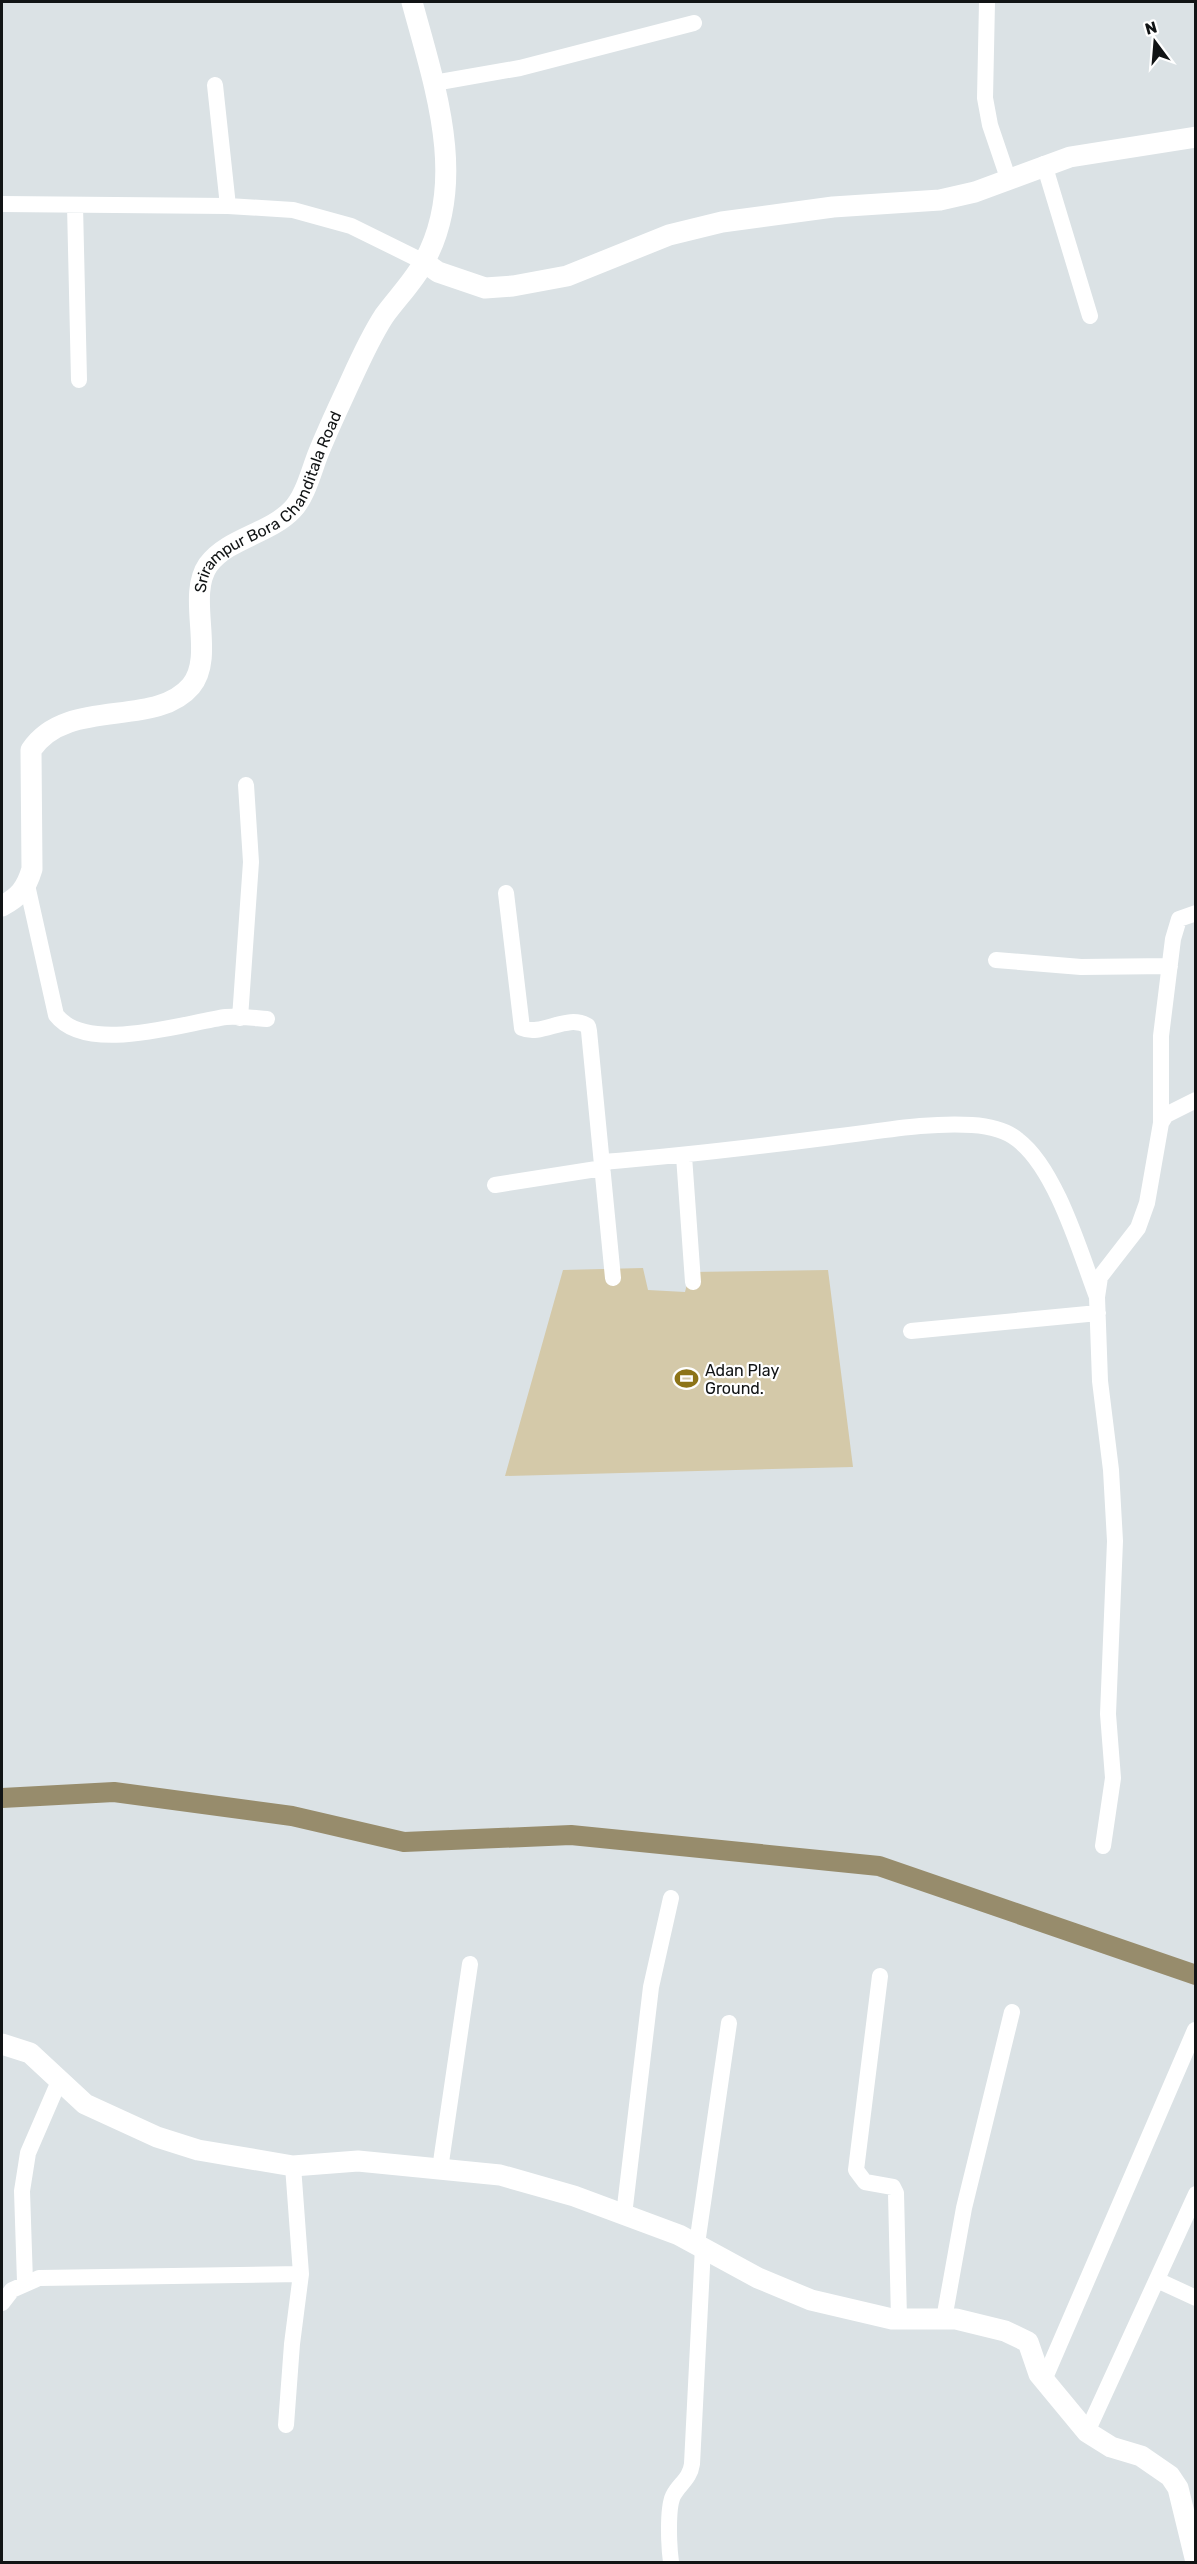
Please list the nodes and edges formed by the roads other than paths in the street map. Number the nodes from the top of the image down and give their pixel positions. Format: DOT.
graph roads {
  1 [pos="412,2"];
  2 [pos="987,2"];
  3 [pos="694,23"];
  4 [pos="434,83"];
  5 [pos="215,85"];
  6 [pos="1196,137"];
  7 [pos="1044,164"];
  8 [pos="1008,178"];
  9 [pos="2,204"];
  10 [pos="75,205"];
  11 [pos="228,206"];
  12 [pos="424,262"];
  13 [pos="1090,316"];
  14 [pos="79,380"];
  15 [pos="246,785"];
  16 [pos="27,885"];
  17 [pos="506,893"];
  18 [pos="2,906"];
  19 [pos="1196,913"];
  20 [pos="996,960"];
  21 [pos="1170,966"];
  22 [pos="240,1018"];
  23 [pos="267,1019"];
  24 [pos="1196,1100"];
  25 [pos="1161,1123"];
  26 [pos="684,1156"];
  27 [pos="602,1165"];
  28 [pos="495,1185"];
  29 [pos="613,1278"];
  30 [pos="693,1282"];
  31 [pos="1097,1305"];
  32 [pos="911,1331"];
  33 [pos="1103,1846"];
  34 [pos="671,1898"];
  35 [pos="470,1964"];
  36 [pos="880,1976"];
  37 [pos="1012,2012"];
  38 [pos="729,2023"];
  39 [pos="1195,2030"];
  40 [pos="2,2044"];
  41 [pos="60,2079"];
  42 [pos="293,2166"];
  43 [pos="440,2169"];
  44 [pos="1196,2194"];
  45 [pos="624,2214"];
  46 [pos="700,2246"];
  47 [pos="301,2274"];
  48 [pos="1157,2280"];
  49 [pos="25,2282"];
  50 [pos="1196,2298"];
  51 [pos="2,2303"];
  52 [pos="899,2319"];
  53 [pos="944,2319"];
  54 [pos="1044,2380"];
  55 [pos="286,2425"];
  56 [pos="1087,2432"];
  57 [pos="671,2562"];
  58 [pos="1196,2562"];
  1 -- 4 [label="street, Srirampur Bora Chanditala Road"];
  2 -- 8 [label="street"];
  3 -- 4 [label="street"];
  4 -- 12 [label="street, Srirampur Bora Chanditala Road"];
  5 -- 11 [label="street"];
  6 -- 7 [label="street"];
  7 -- 8 [label="street"];
  7 -- 13 [label="street"];
  8 -- 12 [label="street"];
  9 -- 10 [label="street"];
  10 -- 11 [label="street"];
  10 -- 14 [label="street"];
  11 -- 12 [label="street"];
  12 -- 16 [label="street, Srirampur Bora Chanditala Road"];
  15 -- 22 [label="street"];
  16 -- 18 [label="street"];
  16 -- 22 [label="street"];
  17 -- 27 [label="street"];
  19 -- 21 [label="street"];
  20 -- 21 [label="street"];
  21 -- 25 [label="street"];
  22 -- 23 [label="street"];
  24 -- 25 [label="street"];
  25 -- 31 [label="street"];
  26 -- 27 [label="street"];
  26 -- 30 [label="street"];
  26 -- 31 [label="street"];
  27 -- 28 [label="street"];
  27 -- 29 [label="street"];
  31 -- 32 [label="street"];
  31 -- 33 [label="street"];
  34 -- 45 [label="street"];
  35 -- 43 [label="street"];
  36 -- 52 [label="street"];
  37 -- 53 [label="street"];
  38 -- 46 [label="street"];
  39 -- 54 [label="street"];
  40 -- 41 [label="street"];
  41 -- 42 [label="street"];
  41 -- 49 [label="street"];
  42 -- 43 [label="street"];
  42 -- 47 [label="street"];
  43 -- 45 [label="street"];
  44 -- 48 [label="street"];
  45 -- 46 [label="street"];
  46 -- 52 [label="street"];
  46 -- 57 [label="street"];
  47 -- 49 [label="street"];
  47 -- 55 [label="street"];
  48 -- 50 [label="street"];
  48 -- 56 [label="street"];
  49 -- 51 [label="street"];
  52 -- 53 [label="street"];
  53 -- 54 [label="street"];
  54 -- 56 [label="street"];
  56 -- 58 [label="street"];
}
